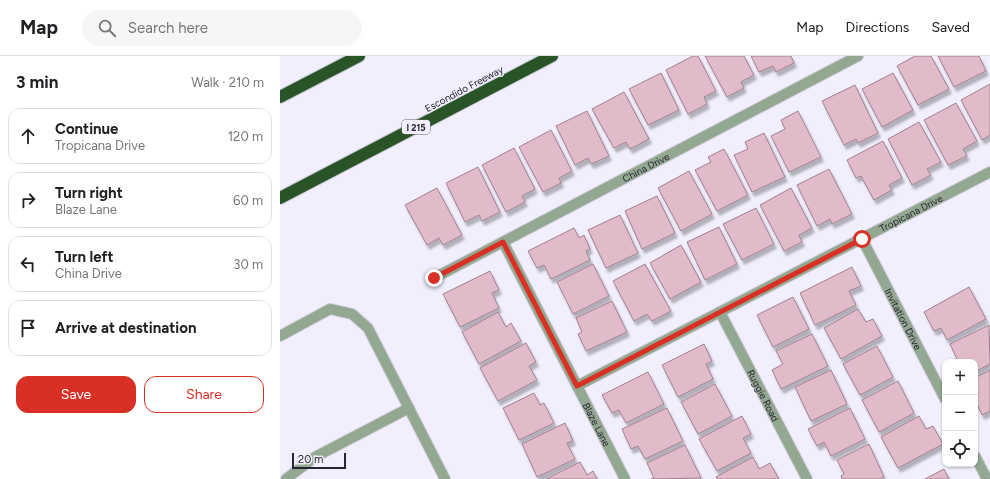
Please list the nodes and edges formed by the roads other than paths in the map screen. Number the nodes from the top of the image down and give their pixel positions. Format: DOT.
graph roads {
  1 [pos="359,56"];
  2 [pos="552,56"];
  3 [pos="858,56"];
  4 [pos="280,97"];
  5 [pos="990,172"];
  6 [pos="280,198"];
  7 [pos="862,239"];
  8 [pos="503,242"];
  9 [pos="434,278"];
  10 [pos="720,312"];
  11 [pos="280,336"];
  12 [pos="577,386"];
  13 [pos="943,395"];
  14 [pos="409,408"];
  15 [pos="978,462"];
  16 [pos="286,479"];
  17 [pos="445,479"];
  18 [pos="625,479"];
  19 [pos="807,479"];
  20 [pos="987,479"];
  1 -- 4 [label="highway"];
  2 -- 6 [label="highway, Escondido Freeway / I 215"];
  3 -- 8 [label="street, China Drive"];
  5 -- 7 [label="street, Tropicana Drive"];
  7 -- 10 [label="street, Tropicana Drive"];
  7 -- 13 [label="street, Invitation Drive"];
  8 -- 9 [label="street, China Drive"];
  8 -- 12 [label="street, Blaze Lane"];
  10 -- 12 [label="street, Tropicana Drive"];
  10 -- 19 [label="street, Ruggie Road"];
  11 -- 14 [label="street"];
  12 -- 18 [label="street, Blaze Lane"];
  14 -- 16 [label="street"];
  14 -- 17 [label="street"];
  15 -- 20 [label="street"];
}
